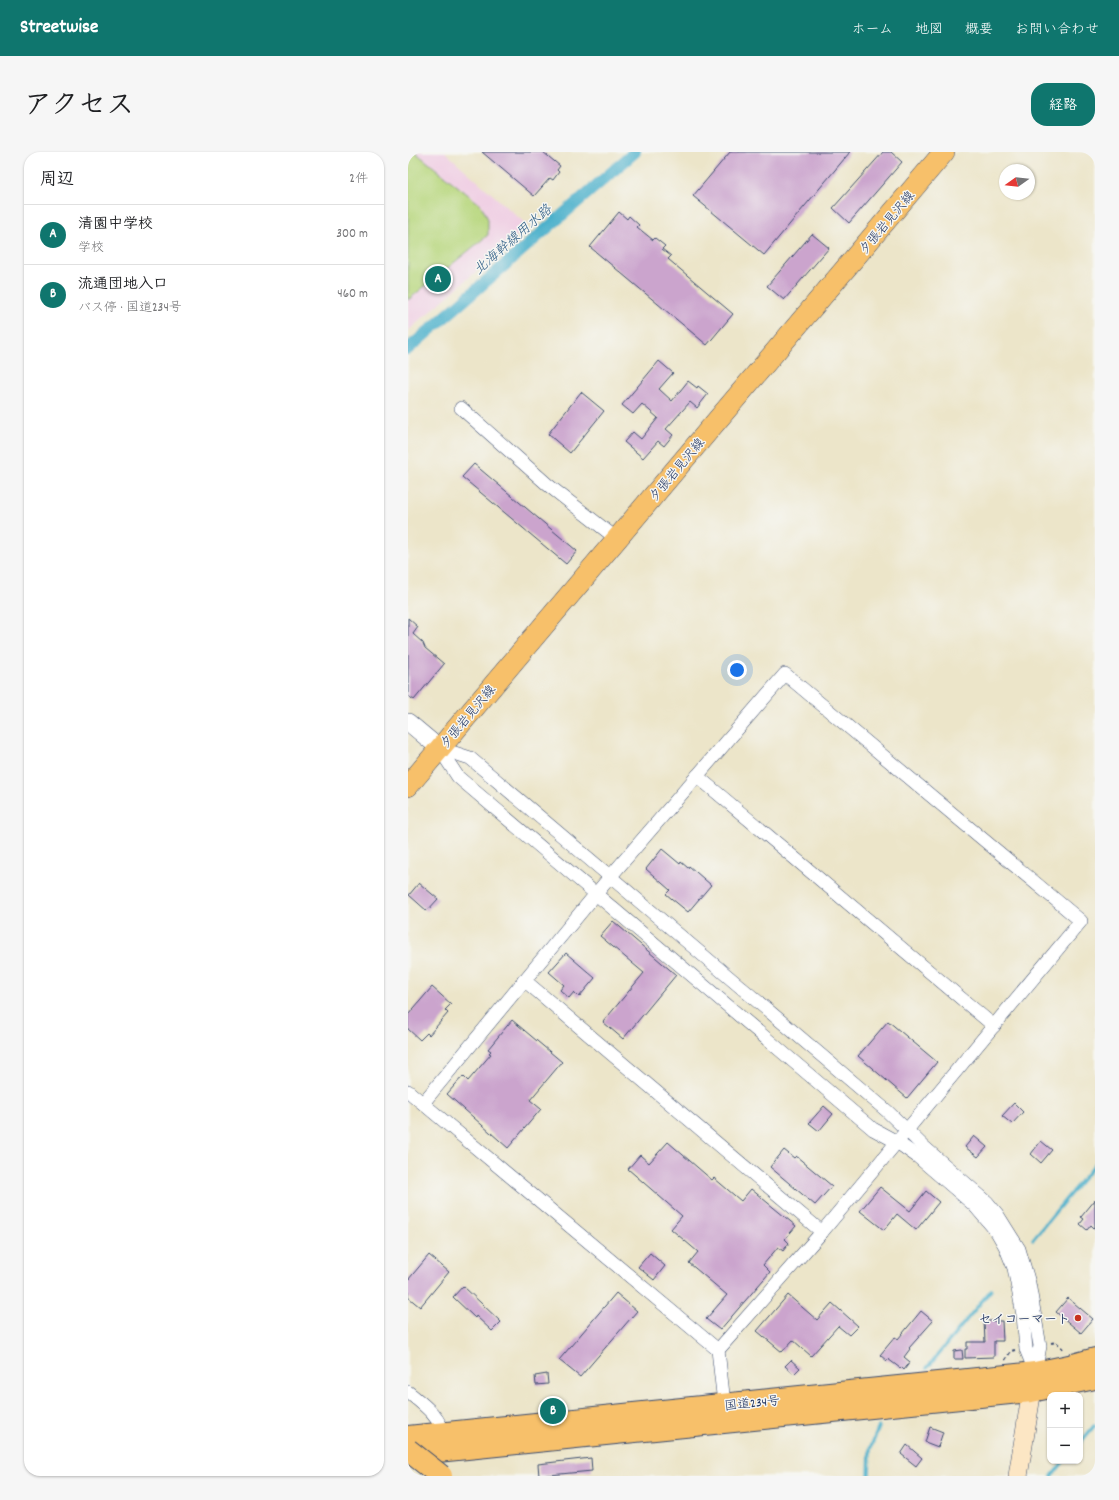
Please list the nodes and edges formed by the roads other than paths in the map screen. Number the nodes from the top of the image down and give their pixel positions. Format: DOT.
graph roads {
  1 [pos="944,152"];
  2 [pos="461,408"];
  3 [pos="617,539"];
  4 [pos="408,722"];
  5 [pos="440,748"];
  6 [pos="697,776"];
  7 [pos="408,786"];
  8 [pos="610,877"];
  9 [pos="597,894"];
  10 [pos="524,980"];
  11 [pos="994,1026"];
  12 [pos="408,1091"];
  13 [pos="423,1103"];
  14 [pos="906,1130"];
  15 [pos="897,1142"];
  16 [pos="822,1232"];
  17 [pos="718,1350"];
  18 [pos="1095,1359"];
  19 [pos="1095,1378"];
  20 [pos="1033,1382"];
  21 [pos="408,1392"];
  22 [pos="725,1413"];
  23 [pos="408,1437"];
  24 [pos="446,1441"];
  25 [pos="408,1450"];
  26 [pos="408,1454"];
  27 [pos="441,1476"];
  28 [pos="1018,1476"];
  1 -- 3 [label="main road, 夕張岩見沢線"];
  2 -- 3 [label="street"];
  3 -- 5 [label="main road, 夕張岩見沢線"];
  4 -- 5 [label="street"];
  5 -- 7 [label="main road, 夕張岩見沢線"];
  5 -- 8 [label="street"];
  5 -- 9 [label="street"];
  6 -- 8 [label="street"];
  6 -- 11 [label="street"];
  6 -- 11 [label="street"];
  8 -- 9 [label="street"];
  8 -- 14 [label="street"];
  9 -- 10 [label="street"];
  9 -- 15 [label="street"];
  10 -- 13 [label="street"];
  10 -- 16 [label="street"];
  11 -- 14 [label="street"];
  12 -- 13 [label="street"];
  13 -- 17 [label="street"];
  14 -- 15 [label="street"];
  14 -- 20 [label="street"];
  15 -- 16 [label="street"];
  15 -- 20 [label="street"];
  16 -- 17 [label="street"];
  17 -- 22 [label="street"];
  18 -- 20 [label="highway, 国道234号"];
  19 -- 20 [label="highway, 国道234号"];
  20 -- 22 [label="highway, 国道234号"];
  20 -- 28 [label="main road"];
  21 -- 24 [label="street"];
  22 -- 24 [label="highway, 国道234号"];
  23 -- 24 [label="highway, 国道234号"];
  24 -- 26 [label="highway, 国道234号"];
  25 -- 27 [label="highway, bridge"];
}
